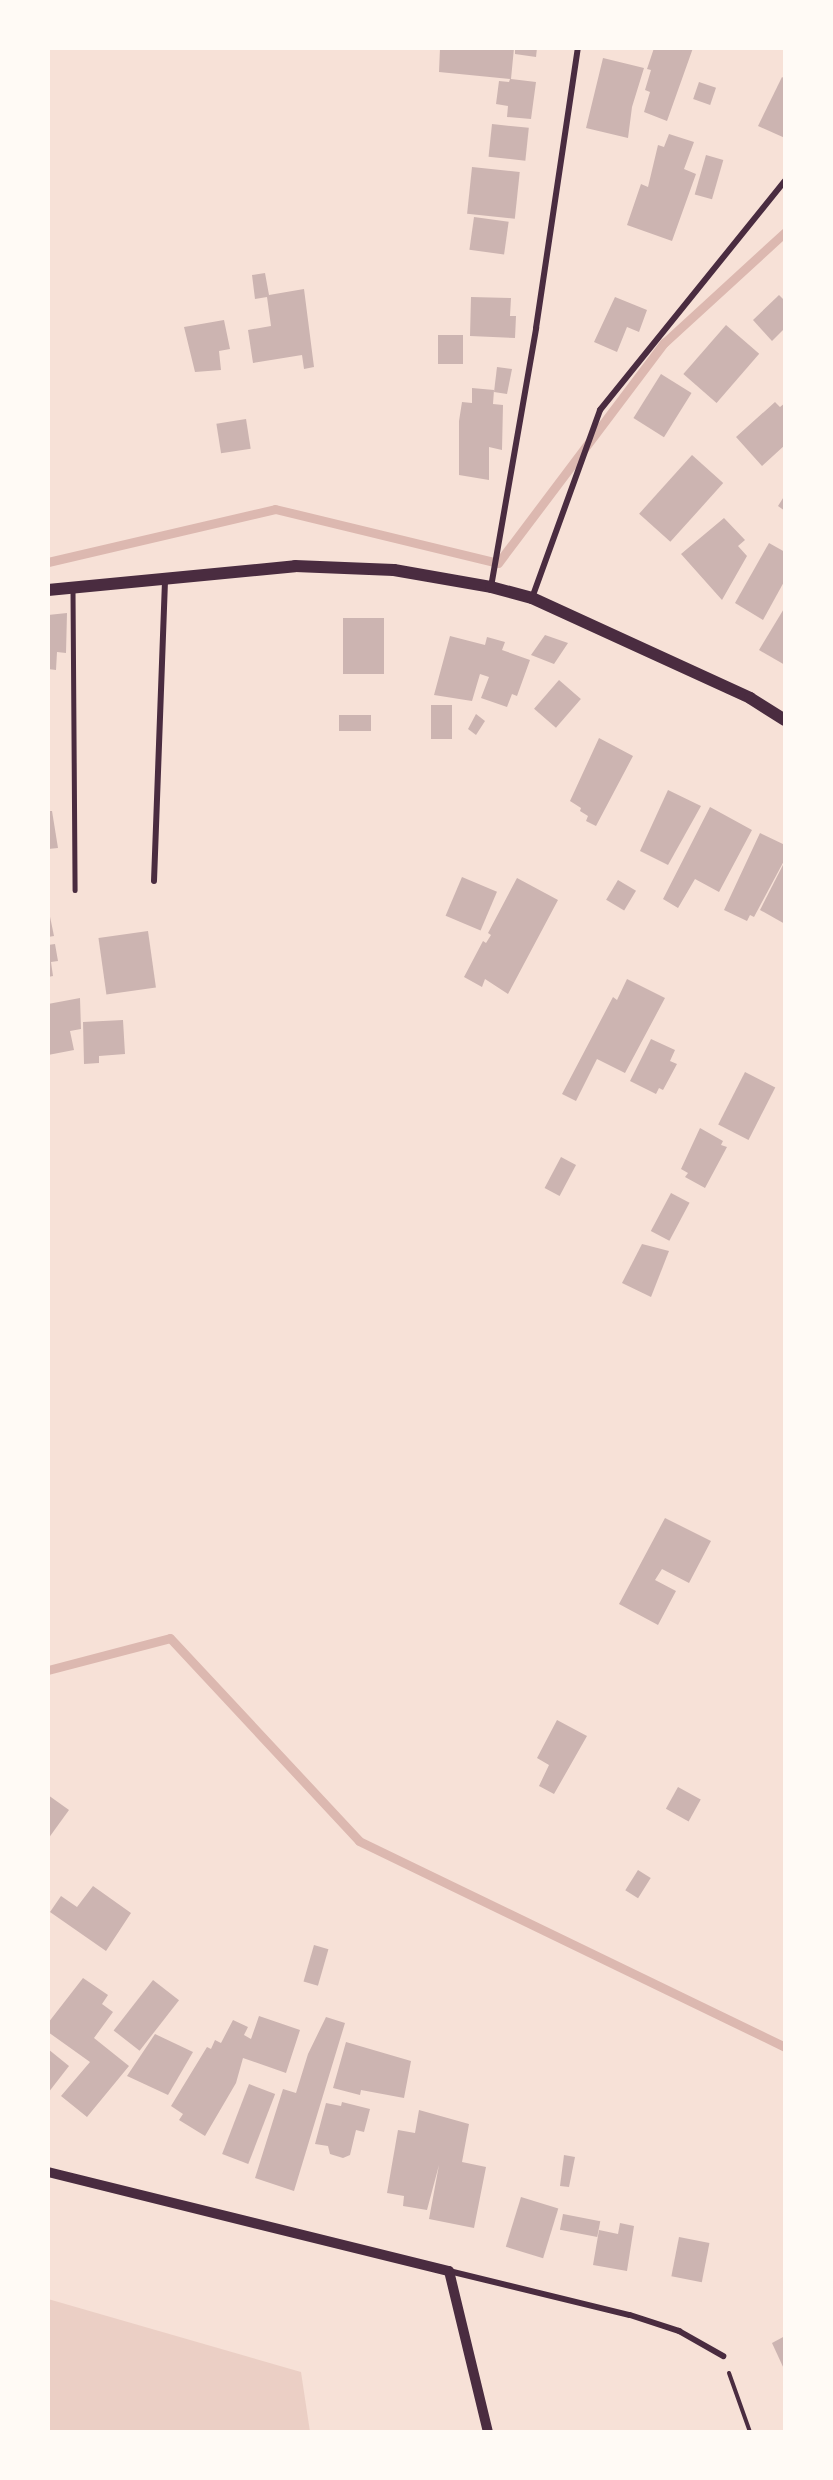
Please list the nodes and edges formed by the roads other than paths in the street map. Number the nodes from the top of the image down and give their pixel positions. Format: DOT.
graph roads {
  1 [pos="578,48"];
  2 [pos="785,181"];
  3 [pos="165,576"];
  4 [pos="73,586"];
  5 [pos="491,587"];
  6 [pos="48,590"];
  7 [pos="532,598"];
  8 [pos="785,720"];
  9 [pos="154,881"];
  10 [pos="75,890"];
  11 [pos="48,2172"];
  12 [pos="449,2271"];
  13 [pos="723,2356"];
  14 [pos="488,2432"];
  1 -- 5 [label="street"];
  2 -- 7 [label="street"];
  3 -- 4 [label="main road"];
  3 -- 5 [label="main road"];
  3 -- 9 [label="street"];
  4 -- 6 [label="main road"];
  4 -- 10 [label="lane"];
  5 -- 7 [label="main road"];
  7 -- 8 [label="main road"];
  11 -- 12 [label="street"];
  12 -- 13 [label="street"];
  12 -- 14 [label="street"];
}
